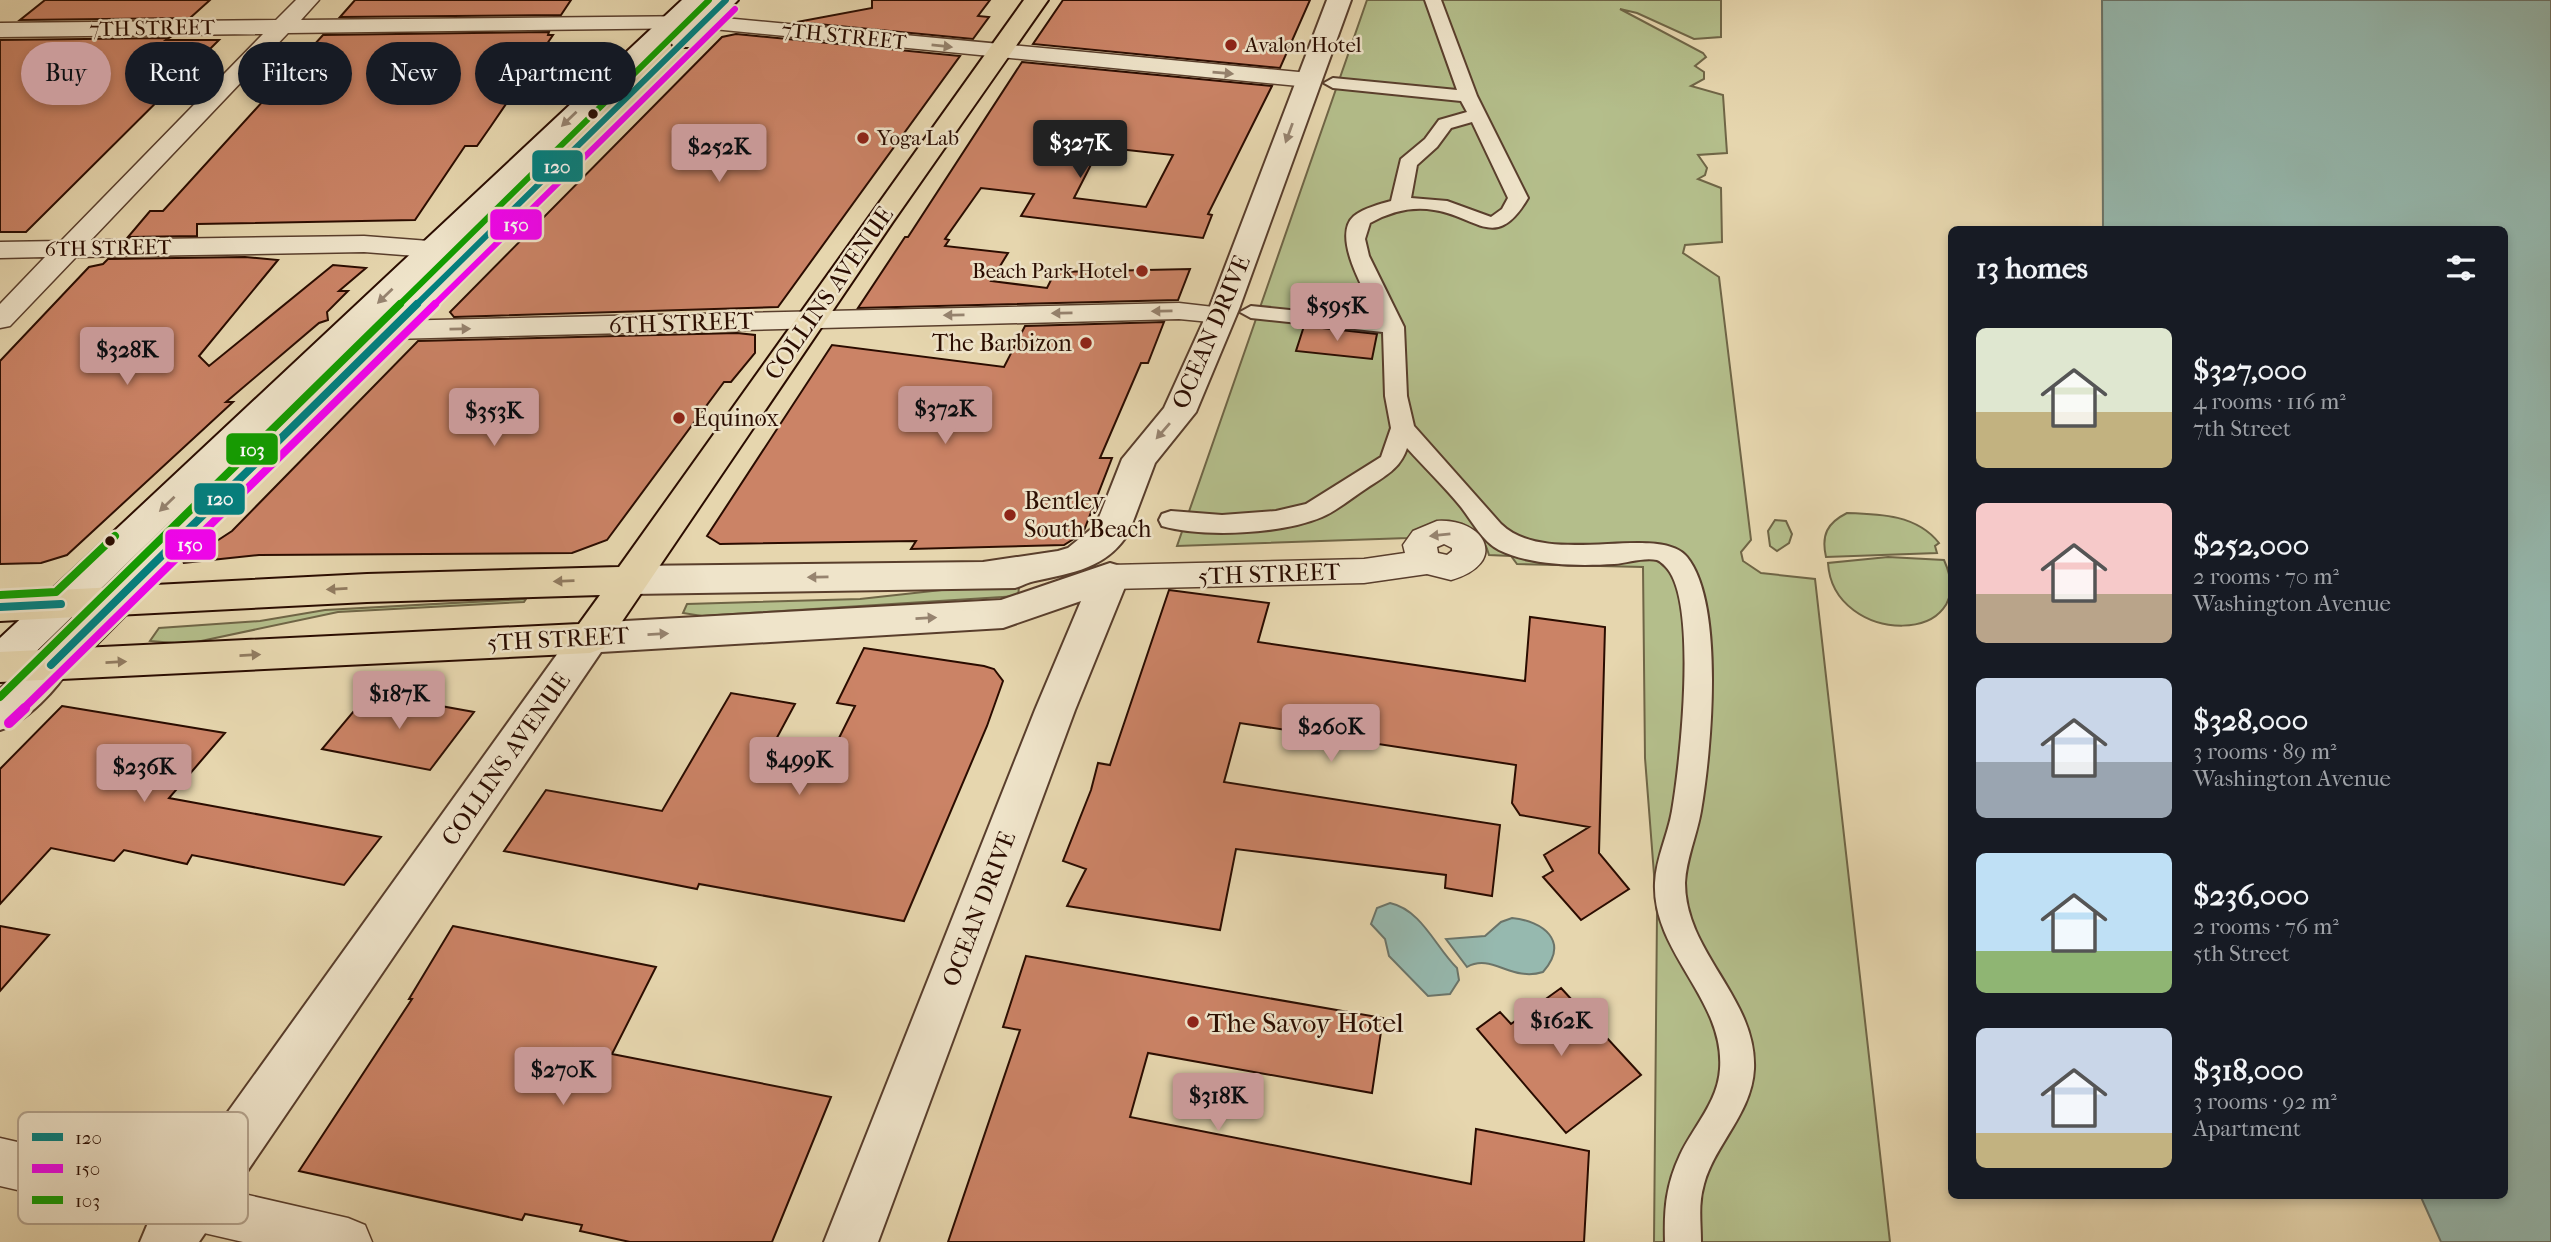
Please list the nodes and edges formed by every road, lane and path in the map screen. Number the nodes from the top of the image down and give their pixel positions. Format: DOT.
graph roads {
  1 [pos="308,0"];
  2 [pos="622,0"];
  3 [pos="726,0"];
  4 [pos="1036,0"];
  5 [pos="1339,0"];
  6 [pos="1433,0"];
  7 [pos="699,11"];
  8 [pos="672,21"];
  9 [pos="608,22"];
  10 [pos="283,27"];
  11 [pos="0,30"];
  12 [pos="999,51"];
  13 [pos="1321,81"];
  14 [pos="1468,96"];
  15 [pos="1476,116"];
  16 [pos="1400,204"];
  17 [pos="69,248"];
  18 [pos="0,250"];
  19 [pos="451,250"];
  20 [pos="1236,314"];
  21 [pos="811,319"];
  22 [pos="0,320"];
  23 [pos="1393,327"];
  24 [pos="391,330"];
  25 [pos="1402,428"];
  26 [pos="1171,520"];
  27 [pos="1615,555"];
  28 [pos="1427,562"];
  29 [pos="991,573"];
  30 [pos="1110,578"];
  31 [pos="632,580"];
  32 [pos="118,601"];
  33 [pos="61,604"];
  34 [pos="0,607"];
  35 [pos="590,638"];
  36 [pos="0,664"];
  37 [pos="51,665"];
  38 [pos="0,714"];
  39 [pos="248,1126"];
  40 [pos="0,1162"];
  41 [pos="18,1168"];
  42 [pos="179,1224"];
  43 [pos="348,1242"];
  44 [pos="851,1242"];
  45 [pos="1684,1242"];
  1 -- 10 [label="street"];
  2 -- 9 [label="street"];
  3 -- 7 [label="street"];
  4 -- 12 [label="main road, COLLINS AVENUE"];
  5 -- 13 [label="street, OCEAN DRIVE"];
  6 -- 14 [label="street"];
  7 -- 8 [label="street"];
  7 -- 12 [label="street, 7TH STREET, one-way"];
  7 -- 19 [label="street"];
  8 -- 9 [label="street, 7TH STREET"];
  8 -- 19 [label="street, one-way"];
  9 -- 10 [label="street, 7TH STREET"];
  10 -- 11 [label="street, 7TH STREET"];
  10 -- 17 [label="street"];
  12 -- 13 [label="street, 7TH STREET, one-way"];
  12 -- 21 [label="main road, COLLINS AVENUE"];
  13 -- 14 [label="street"];
  13 -- 20 [label="street, OCEAN DRIVE, one-way"];
  14 -- 15 [label="street"];
  15 -- 16 [label="street"];
  15 -- 16 [label="street"];
  16 -- 23 [label="street"];
  17 -- 18 [label="street, 6TH STREET"];
  17 -- 19 [label="street, 6TH STREET"];
  17 -- 22 [label="street"];
  19 -- 24 [label="street"];
  19 -- 33 [label="street, one-way"];
  20 -- 21 [label="street, 6TH STREET, one-way"];
  20 -- 23 [label="street"];
  20 -- 29 [label="street, OCEAN DRIVE, one-way"];
  24 -- 21 [label="street, 6TH STREET, one-way"];
  21 -- 31 [label="main road, COLLINS AVENUE"];
  23 -- 25 [label="street"];
  24 -- 32 [label="street"];
  25 -- 26 [label="street"];
  25 -- 27 [label="street"];
  27 -- 45 [label="street"];
  28 -- 30 [label="street, 5TH STREET"];
  29 -- 30 [label="street, 5TH STREET"];
  29 -- 31 [label="street, 5TH STREET, one-way"];
  35 -- 30 [label="street, 5TH STREET, one-way"];
  30 -- 44 [label="street, OCEAN DRIVE"];
  31 -- 32 [label="main road, 5TH STREET, one-way"];
  31 -- 35 [label="main road, COLLINS AVENUE"];
  32 -- 33 [label="main road, 5TH STREET"];
  32 -- 37 [label="street"];
  33 -- 34 [label="main road, 5TH STREET"];
  33 -- 36 [label="street"];
  37 -- 35 [label="main road, 5TH STREET, one-way"];
  35 -- 39 [label="street, COLLINS AVENUE"];
  36 -- 37 [label="main road, 5TH STREET"];
  37 -- 38 [label="street"];
  40 -- 41 [label="street"];
  42 -- 43 [label="street"];
}
